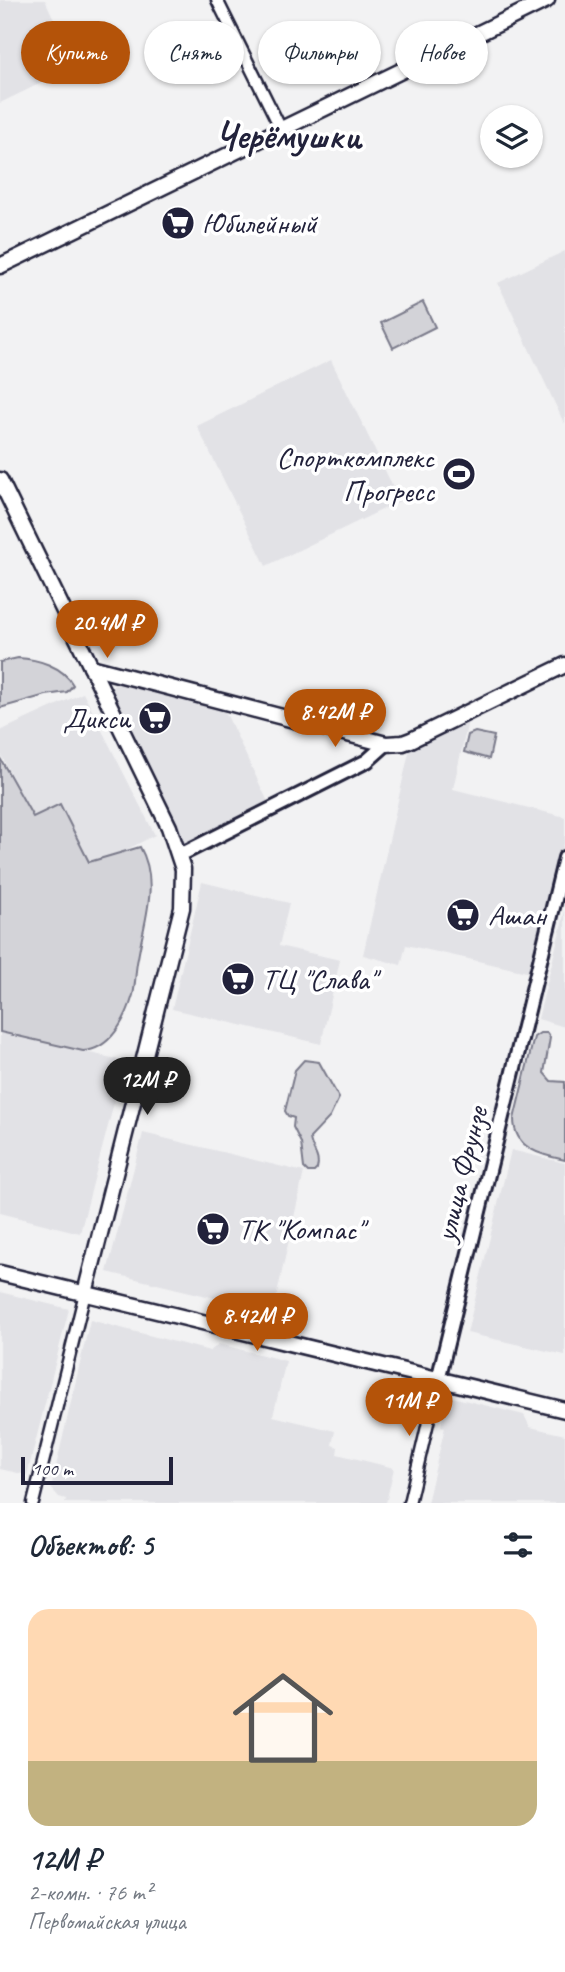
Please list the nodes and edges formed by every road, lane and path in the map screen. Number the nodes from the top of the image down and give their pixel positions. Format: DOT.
graph roads {
  1 [pos="217,0"];
  2 [pos="547,0"];
  3 [pos="281,129"];
  4 [pos="0,266"];
  5 [pos="0,480"];
  6 [pos="565,665"];
  7 [pos="91,667"];
  8 [pos="386,744"];
  9 [pos="180,855"];
  10 [pos="565,858"];
  11 [pos="0,1273"];
  12 [pos="85,1293"];
  13 [pos="438,1380"];
  14 [pos="565,1410"];
  15 [pos="33,1503"];
  16 [pos="409,1503"];
  1 -- 3 [label="street"];
  2 -- 3 [label="main road"];
  3 -- 4 [label="main road"];
  5 -- 7 [label="main road"];
  6 -- 8 [label="main road"];
  7 -- 8 [label="main road"];
  7 -- 9 [label="main road"];
  8 -- 9 [label="street"];
  9 -- 12 [label="main road"];
  10 -- 13 [label="street, улица Фрунзе"];
  11 -- 12 [label="main road"];
  12 -- 13 [label="main road"];
  12 -- 15 [label="street"];
  13 -- 14 [label="main road"];
  13 -- 16 [label="street, улица Фрунзе"];
}
